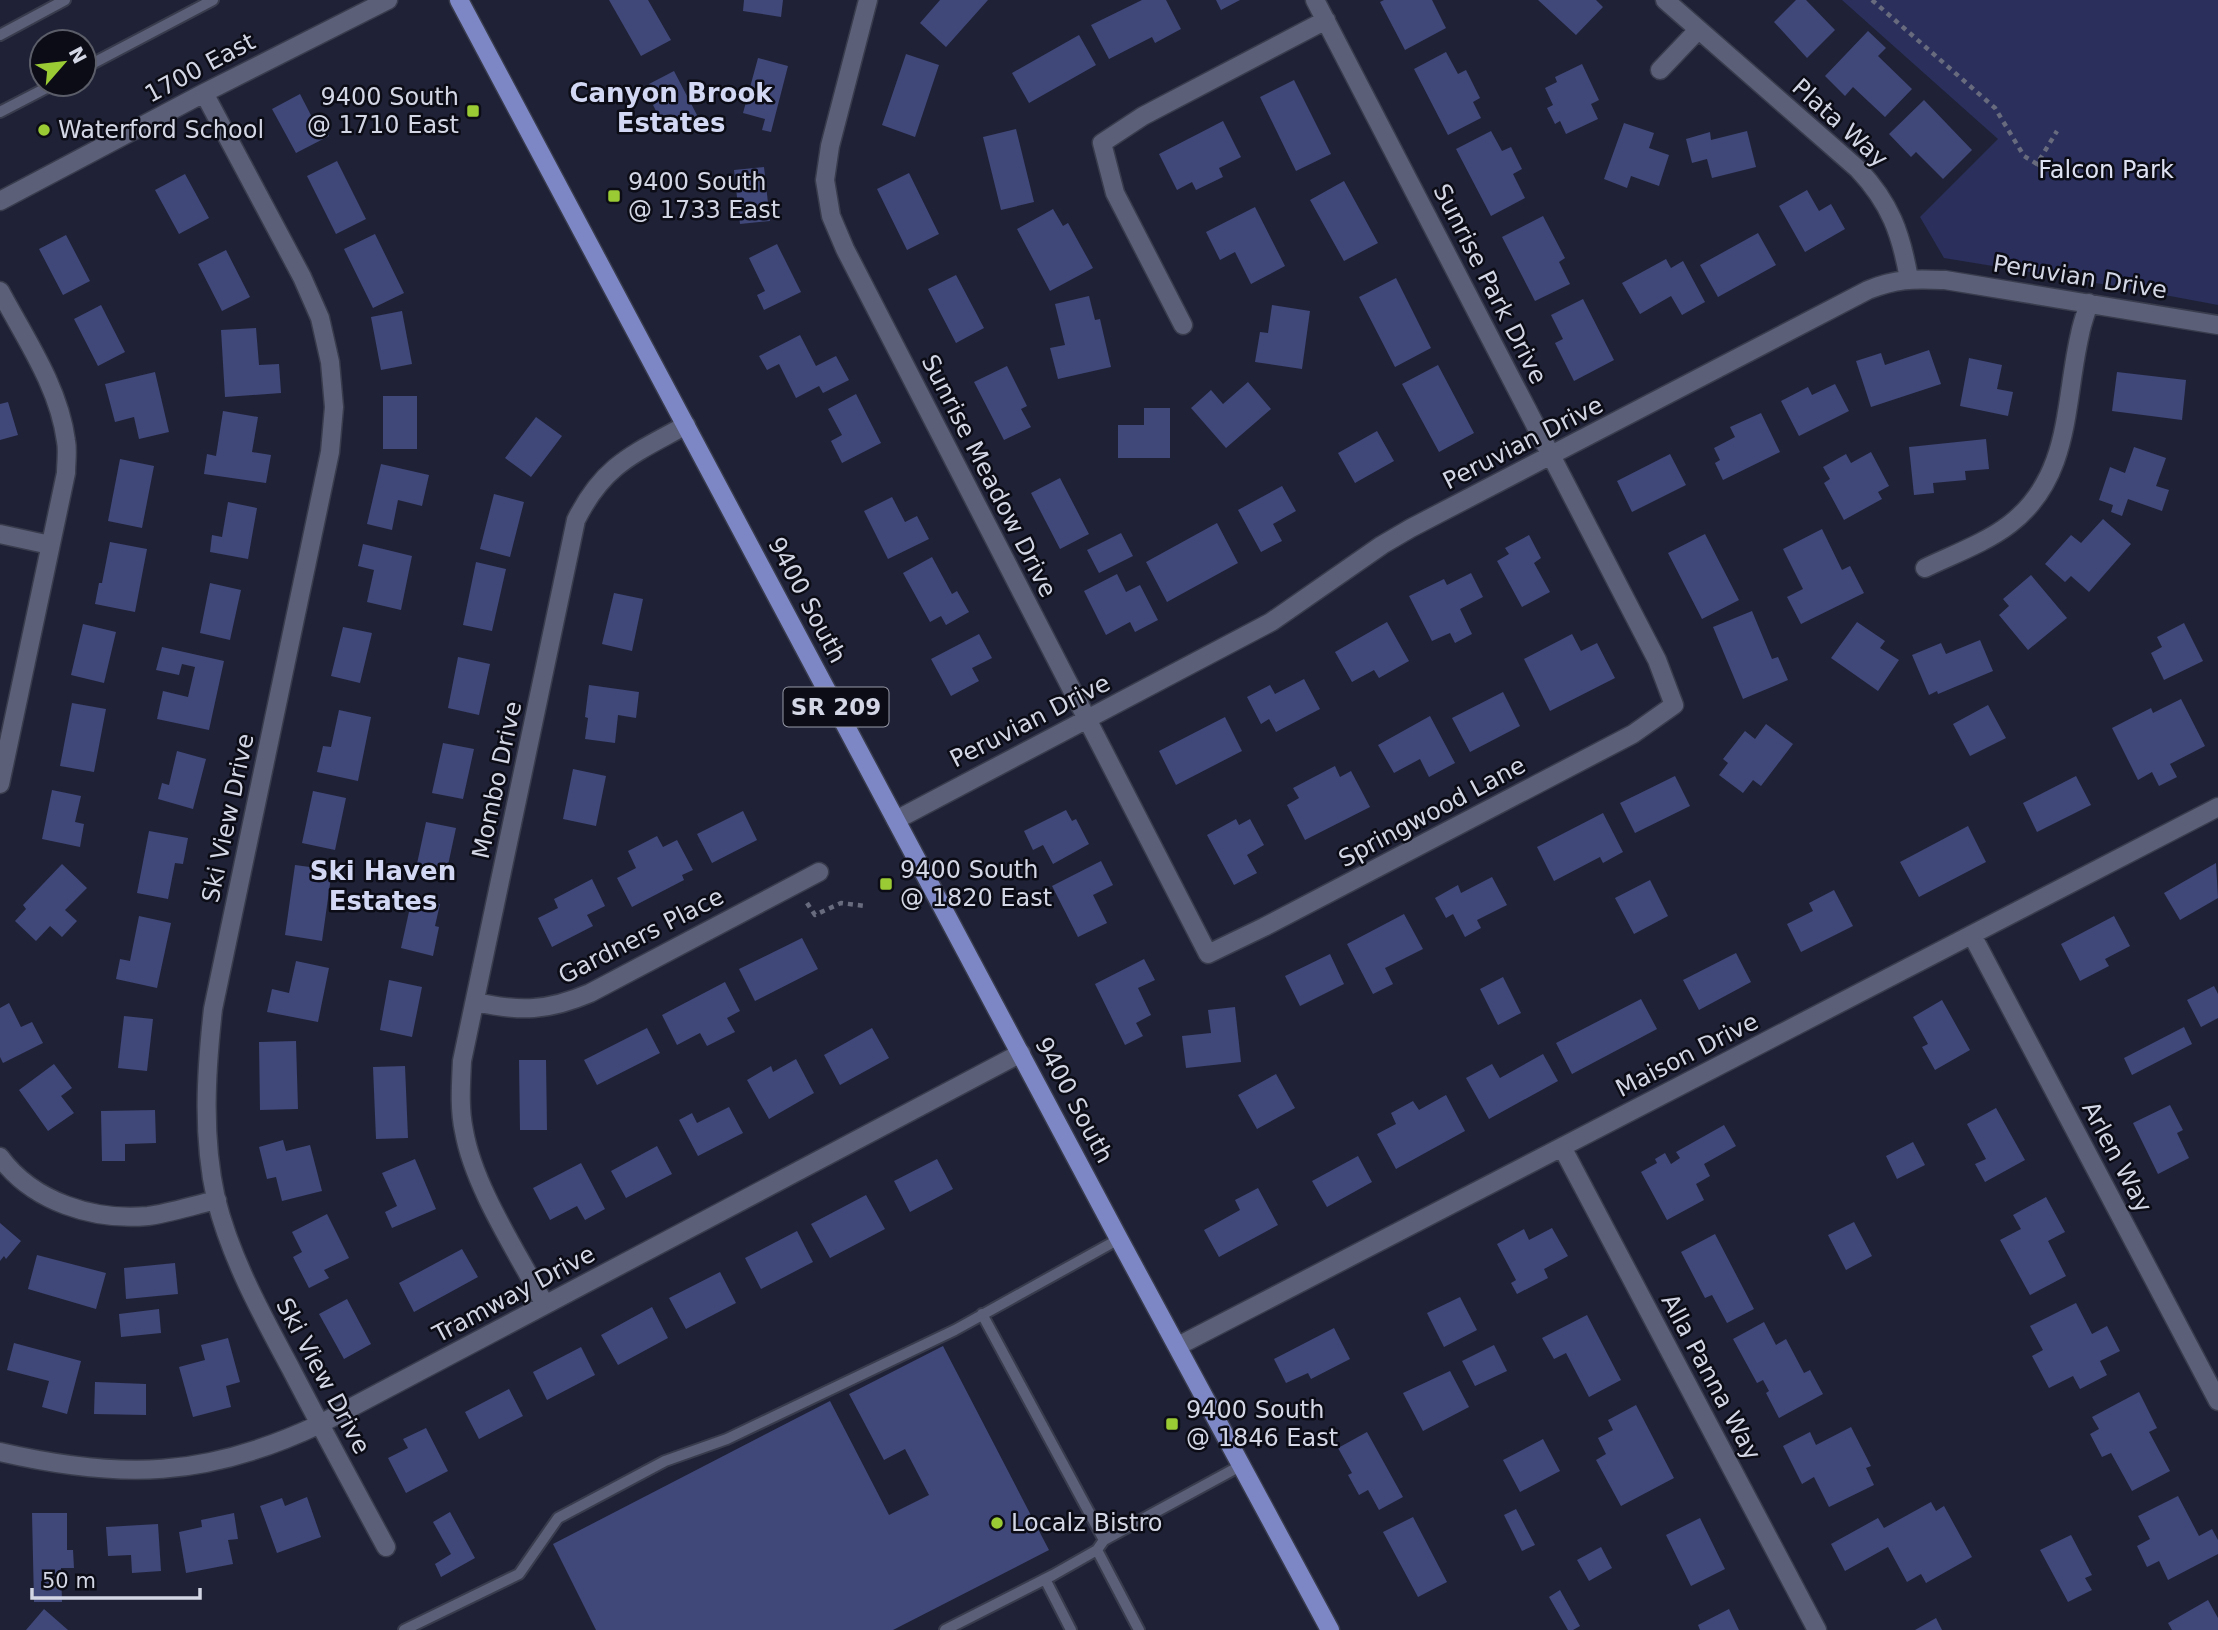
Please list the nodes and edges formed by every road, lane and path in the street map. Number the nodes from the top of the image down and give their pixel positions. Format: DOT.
graph roads {
  1 [pos="65,0"];
  2 [pos="213,0"];
  3 [pos="388,0"];
  4 [pos="458,0"];
  5 [pos="868,0"];
  6 [pos="1315,0"];
  7 [pos="1665,0"];
  8 [pos="1872,0"];
  9 [pos="1326,20"];
  10 [pos="1698,30"];
  11 [pos="0,35"];
  12 [pos="98,61"];
  13 [pos="1660,70"];
  14 [pos="204,93"];
  15 [pos="28,97"];
  16 [pos="0,112"];
  17 [pos="2057,131"];
  18 [pos="2037,164"];
  19 [pos="2079,172"];
  20 [pos="0,201"];
  21 [pos="1909,279"];
  22 [pos="0,291"];
  23 [pos="2089,303"];
  24 [pos="1183,325"];
  25 [pos="2218,325"];
  26 [pos="686,425"];
  27 [pos="1551,456"];
  28 [pos="0,534"];
  29 [pos="50,545"];
  30 [pos="1925,568"];
  31 [pos="1674,705"];
  32 [pos="1088,719"];
  33 [pos="0,784"];
  34 [pos="2218,807"];
  35 [pos="896,820"];
  36 [pos="819,872"];
  37 [pos="807,903"];
  38 [pos="865,906"];
  39 [pos="1972,935"];
  40 [pos="1208,954"];
  41 [pos="476,1002"];
  42 [pos="1021,1053"];
  43 [pos="1562,1147"];
  44 [pos="0,1157"];
  45 [pos="216,1200"];
  46 [pos="1119,1239"];
  47 [pos="545,1305"];
  48 [pos="982,1314"];
  49 [pos="1178,1346"];
  50 [pos="2218,1401"];
  51 [pos="320,1424"];
  52 [pos="0,1452"];
  53 [pos="1242,1465"];
  54 [pos="1104,1539"];
  55 [pos="386,1547"];
  56 [pos="1097,1549"];
  57 [pos="1045,1579"];
  58 [pos="404,1630"];
  59 [pos="945,1630"];
  60 [pos="1071,1630"];
  61 [pos="1139,1630"];
  62 [pos="1331,1630"];
  63 [pos="1817,1630"];
  1 -- 11 [label="lane"];
  2 -- 12 [label="lane"];
  3 -- 14 [label="street, 1700 East"];
  4 -- 26 [label="main road, 9400 South / SR 209"];
  5 -- 32 [label="street, Sunrise Meadow Drive"];
  6 -- 9 [label="street, Sunrise Park Drive"];
  7 -- 10 [label="street, Plata Way"];
  8 -- 18 [label="path"];
  9 -- 24 [label="street"];
  9 -- 27 [label="street, Sunrise Park Drive"];
  10 -- 13 [label="street"];
  10 -- 21 [label="street, Plata Way"];
  14 -- 20 [label="street, 1700 East"];
  14 -- 45 [label="street, Ski View Drive"];
  15 -- 16 [label="lane"];
  17 -- 18 [label="path"];
  18 -- 19 [label="path"];
  21 -- 23 [label="street, Peruvian Drive"];
  21 -- 27 [label="street, Peruvian Drive"];
  22 -- 29 [label="street"];
  23 -- 25 [label="street, Peruvian Drive"];
  23 -- 30 [label="street"];
  26 -- 35 [label="main road, 9400 South / SR 209"];
  26 -- 41 [label="street, Mombo Drive"];
  27 -- 31 [label="street, Sunrise Park Drive"];
  27 -- 32 [label="street, Peruvian Drive"];
  28 -- 29 [label="street"];
  29 -- 33 [label="street"];
  31 -- 40 [label="street, Springwood Lane"];
  32 -- 35 [label="street, Peruvian Drive"];
  32 -- 40 [label="street, Sunrise Meadow Drive"];
  34 -- 39 [label="street, Maison Drive"];
  35 -- 42 [label="main road, 9400 South / SR 209"];
  36 -- 41 [label="street, Gardners Place"];
  37 -- 38 [label="path"];
  39 -- 43 [label="street, Maison Drive"];
  39 -- 50 [label="street, Arlen Way"];
  41 -- 47 [label="street, Mombo Drive"];
  42 -- 46 [label="main road, 9400 South / SR 209"];
  42 -- 47 [label="street, Tramway Drive"];
  43 -- 49 [label="street, Maison Drive"];
  43 -- 63 [label="street, Alla Panna Way"];
  44 -- 45 [label="street"];
  45 -- 51 [label="street, Ski View Drive"];
  46 -- 48 [label="lane"];
  46 -- 49 [label="main road, 9400 South / SR 209"];
  47 -- 51 [label="street, Tramway Drive"];
  48 -- 54 [label="lane"];
  48 -- 58 [label="lane"];
  49 -- 53 [label="main road, 9400 South / SR 209"];
  51 -- 52 [label="street, Tramway Drive"];
  51 -- 55 [label="street, Ski View Drive"];
  53 -- 54 [label="lane"];
  53 -- 62 [label="main road, 9400 South / SR 209"];
  54 -- 56 [label="lane"];
  56 -- 57 [label="lane"];
  56 -- 61 [label="lane"];
  57 -- 59 [label="lane"];
  57 -- 60 [label="lane"];
}
